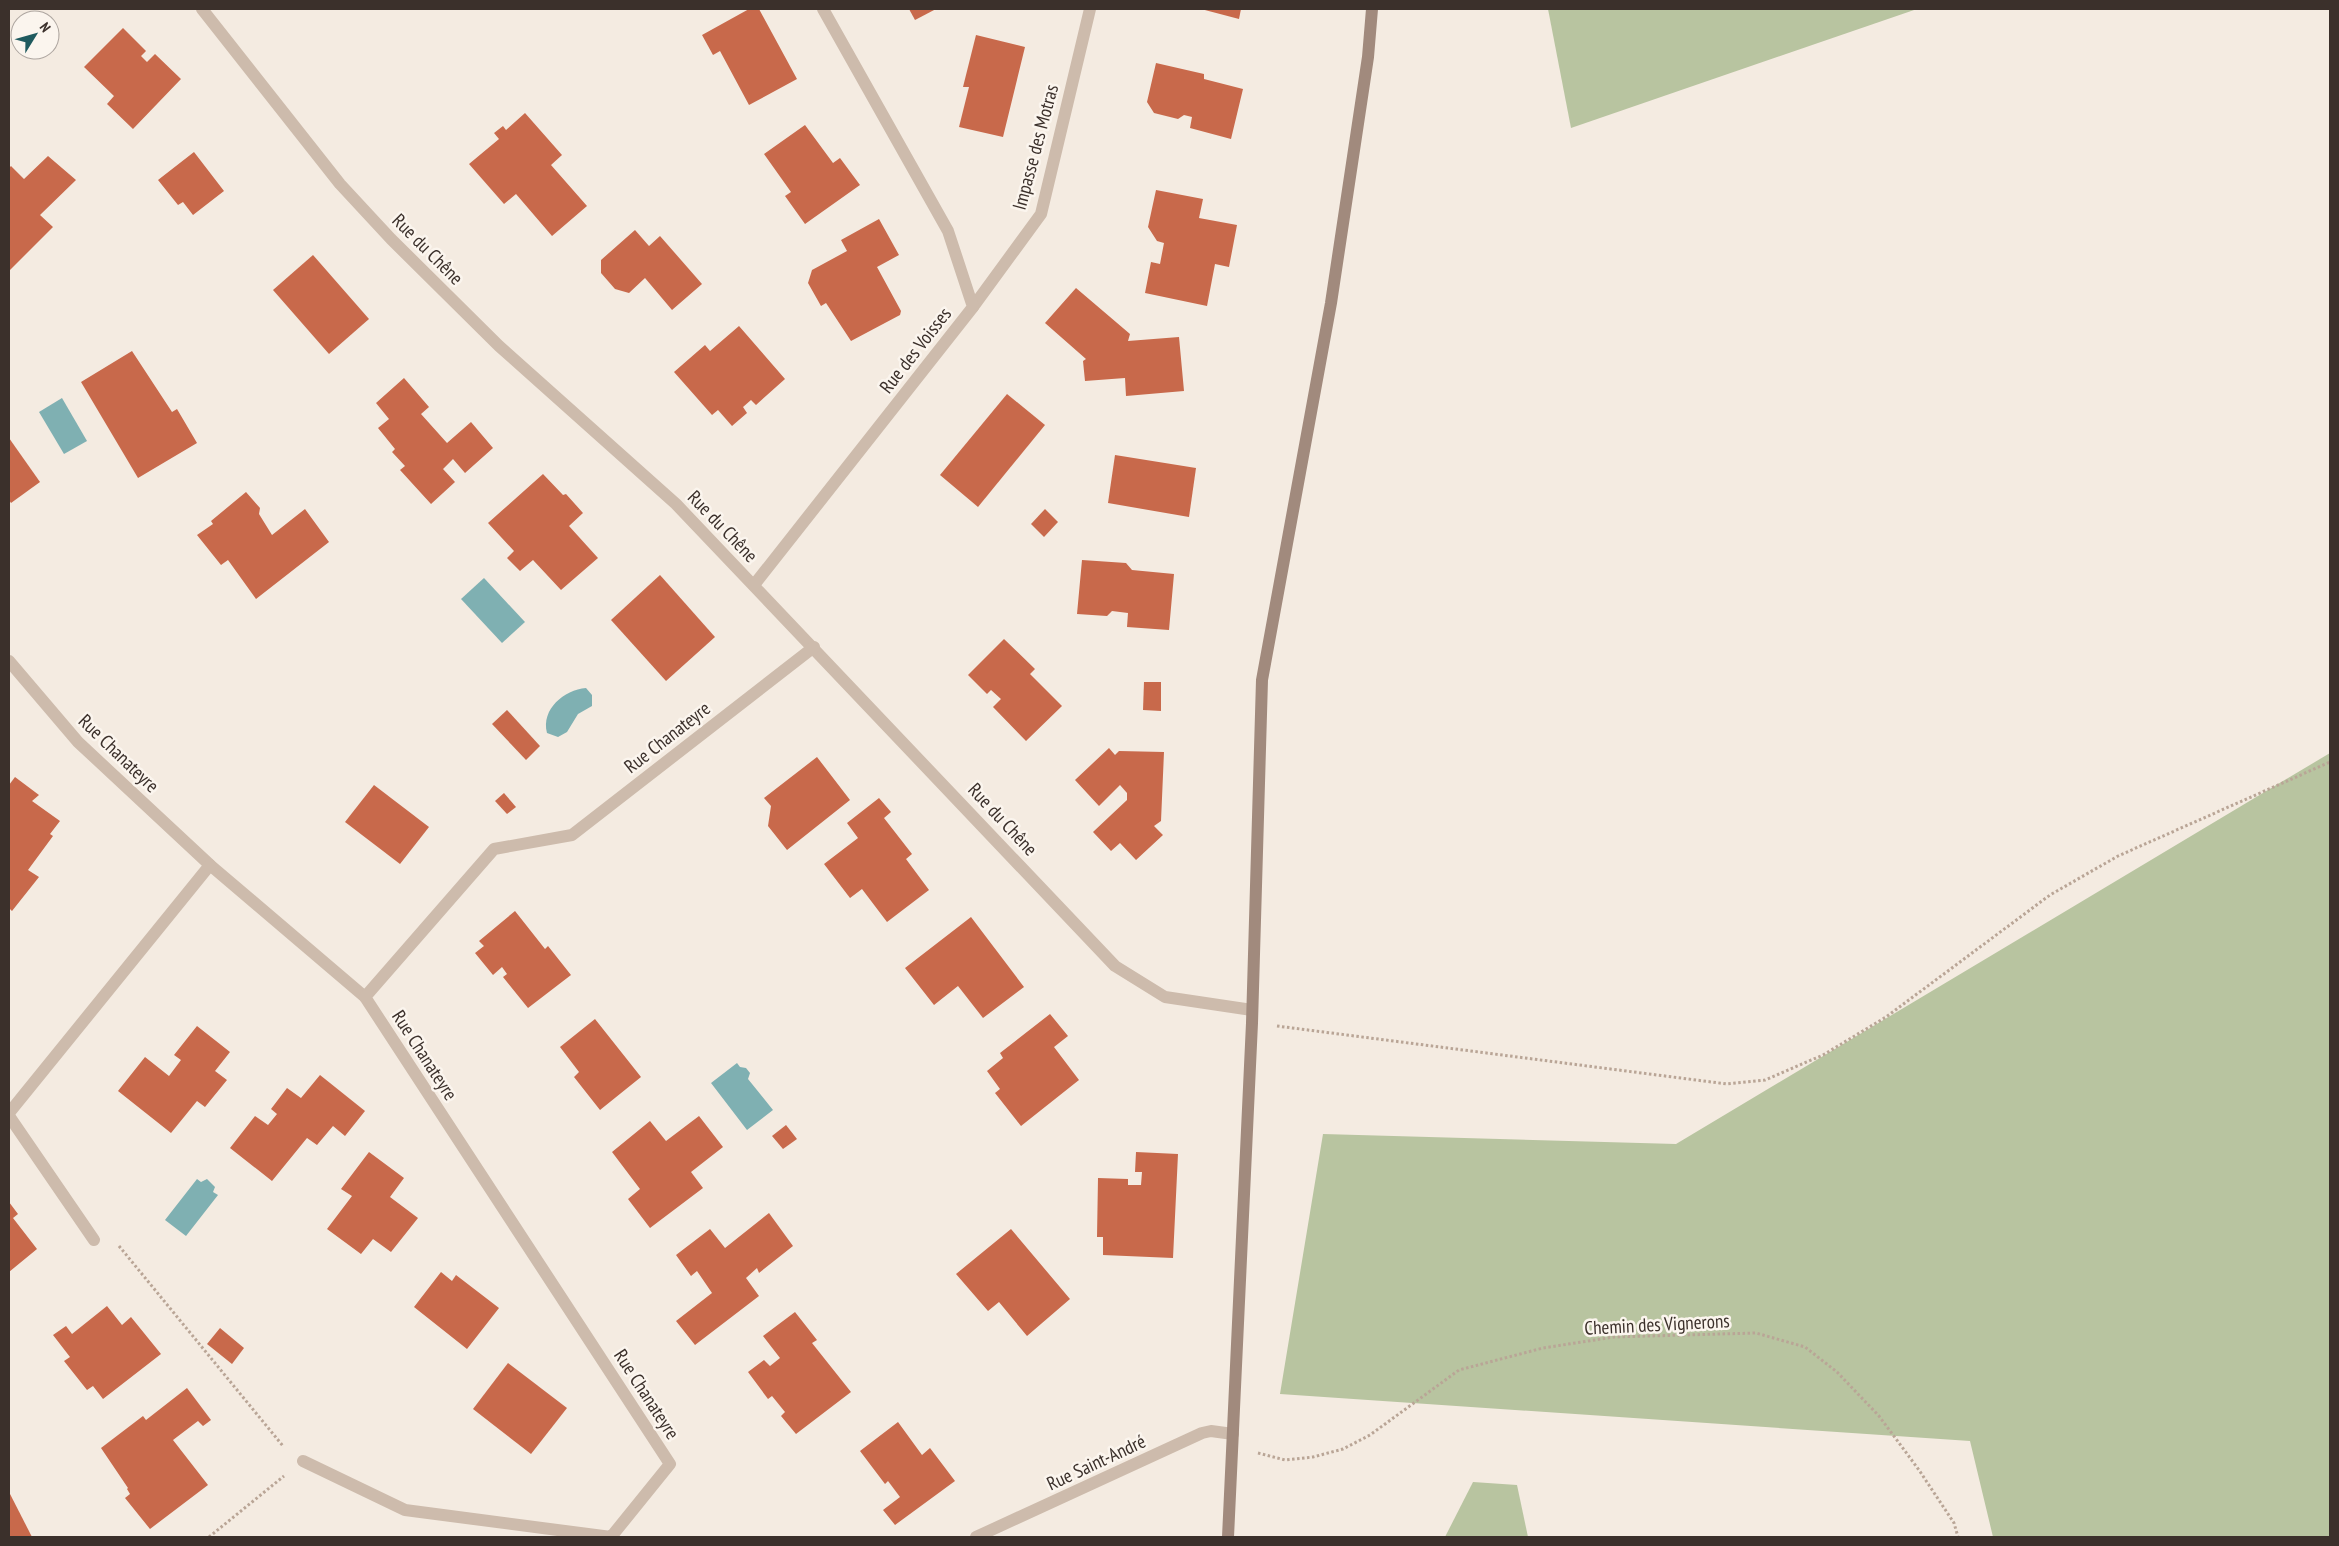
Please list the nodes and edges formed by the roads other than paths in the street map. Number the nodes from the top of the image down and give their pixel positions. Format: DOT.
graph roads {
  1 [pos="202,9"];
  2 [pos="823,9"];
  3 [pos="1090,9"];
  4 [pos="1372,9"];
  5 [pos="973,307"];
  6 [pos="754,584"];
  7 [pos="814,647"];
  8 [pos="9,661"];
  9 [pos="210,865"];
  10 [pos="365,997"];
  11 [pos="1252,1010"];
  12 [pos="9,1115"];
  13 [pos="94,1240"];
  14 [pos="1233,1434"];
  15 [pos="303,1461"];
  16 [pos="976,1537"];
  17 [pos="1228,1537"];
  1 -- 6 [label="street, Rue du Chêne"];
  2 -- 5 [label="street, Rue des Voisses"];
  3 -- 5 [label="street, Impasse des Motras"];
  4 -- 11 [label="main road"];
  5 -- 6 [label="street, Rue des Voisses"];
  6 -- 7 [label="street, Rue du Chêne"];
  7 -- 10 [label="street, Rue Chanateyre"];
  7 -- 11 [label="street, Rue du Chêne"];
  8 -- 9 [label="street, Rue Chanateyre"];
  9 -- 10 [label="street, Rue Chanateyre"];
  9 -- 12 [label="street"];
  10 -- 15 [label="street, Rue Chanateyre"];
  11 -- 14 [label="main road"];
  12 -- 13 [label="street"];
  14 -- 16 [label="street, Rue Saint-André"];
  14 -- 17 [label="main road"];
}
